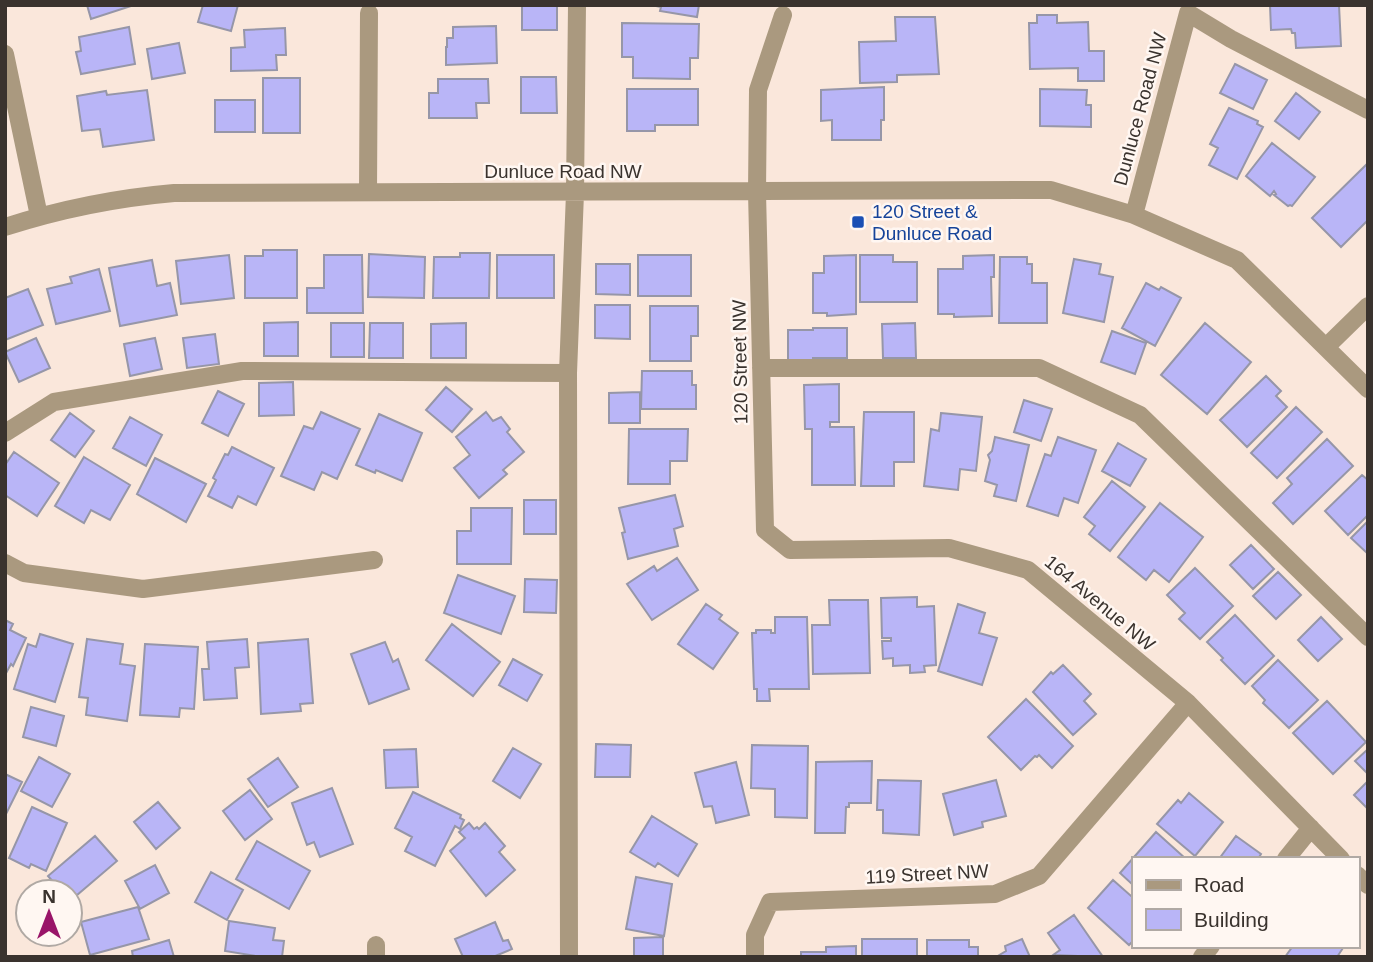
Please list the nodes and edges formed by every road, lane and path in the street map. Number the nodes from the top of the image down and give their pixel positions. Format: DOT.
graph roads {
  1 [pos="577,5"];
  2 [pos="369,13"];
  3 [pos="783,15"];
  4 [pos="5,54"];
  5 [pos="1368,110"];
  6 [pos="368,192"];
  7 [pos="757,192"];
  8 [pos="575,193"];
  9 [pos="1133,215"];
  10 [pos="39,216"];
  11 [pos="5,227"];
  12 [pos="1368,306"];
  13 [pos="1326,347"];
  14 [pos="761,368"];
  15 [pos="568,373"];
  16 [pos="1368,389"];
  17 [pos="5,433"];
  18 [pos="765,530"];
  19 [pos="374,561"];
  20 [pos="5,562"];
  21 [pos="1368,637"];
  22 [pos="1188,703"];
  23 [pos="1311,828"];
  24 [pos="1288,857"];
  25 [pos="1339,857"];
  26 [pos="569,957"];
  27 [pos="755,957"];
  1 -- 8 [label="street"];
  2 -- 6 [label="street"];
  3 -- 7 [label="street"];
  4 -- 10 [label="street"];
  5 -- 9 [label="street, Dunluce Road NW"];
  6 -- 8 [label="street, Dunluce Road NW"];
  6 -- 10 [label="street, Dunluce Road NW"];
  7 -- 8 [label="street, Dunluce Road NW"];
  7 -- 9 [label="street, Dunluce Road NW"];
  7 -- 14 [label="street, 120 Street NW"];
  8 -- 15 [label="street"];
  9 -- 13 [label="street, Dunluce Road NW"];
  10 -- 11 [label="street, Dunluce Road NW"];
  12 -- 13 [label="street"];
  13 -- 16 [label="street, Dunluce Road NW"];
  14 -- 18 [label="street, 120 Street NW"];
  14 -- 21 [label="street"];
  15 -- 17 [label="street"];
  15 -- 26 [label="street"];
  18 -- 22 [label="street, 164 Avenue NW"];
  19 -- 20 [label="street"];
  22 -- 23 [label="street, 164 Avenue NW"];
  22 -- 27 [label="street, 119 Street NW"];
  23 -- 24 [label="street"];
  23 -- 25 [label="street, 164 Avenue NW"];
}
